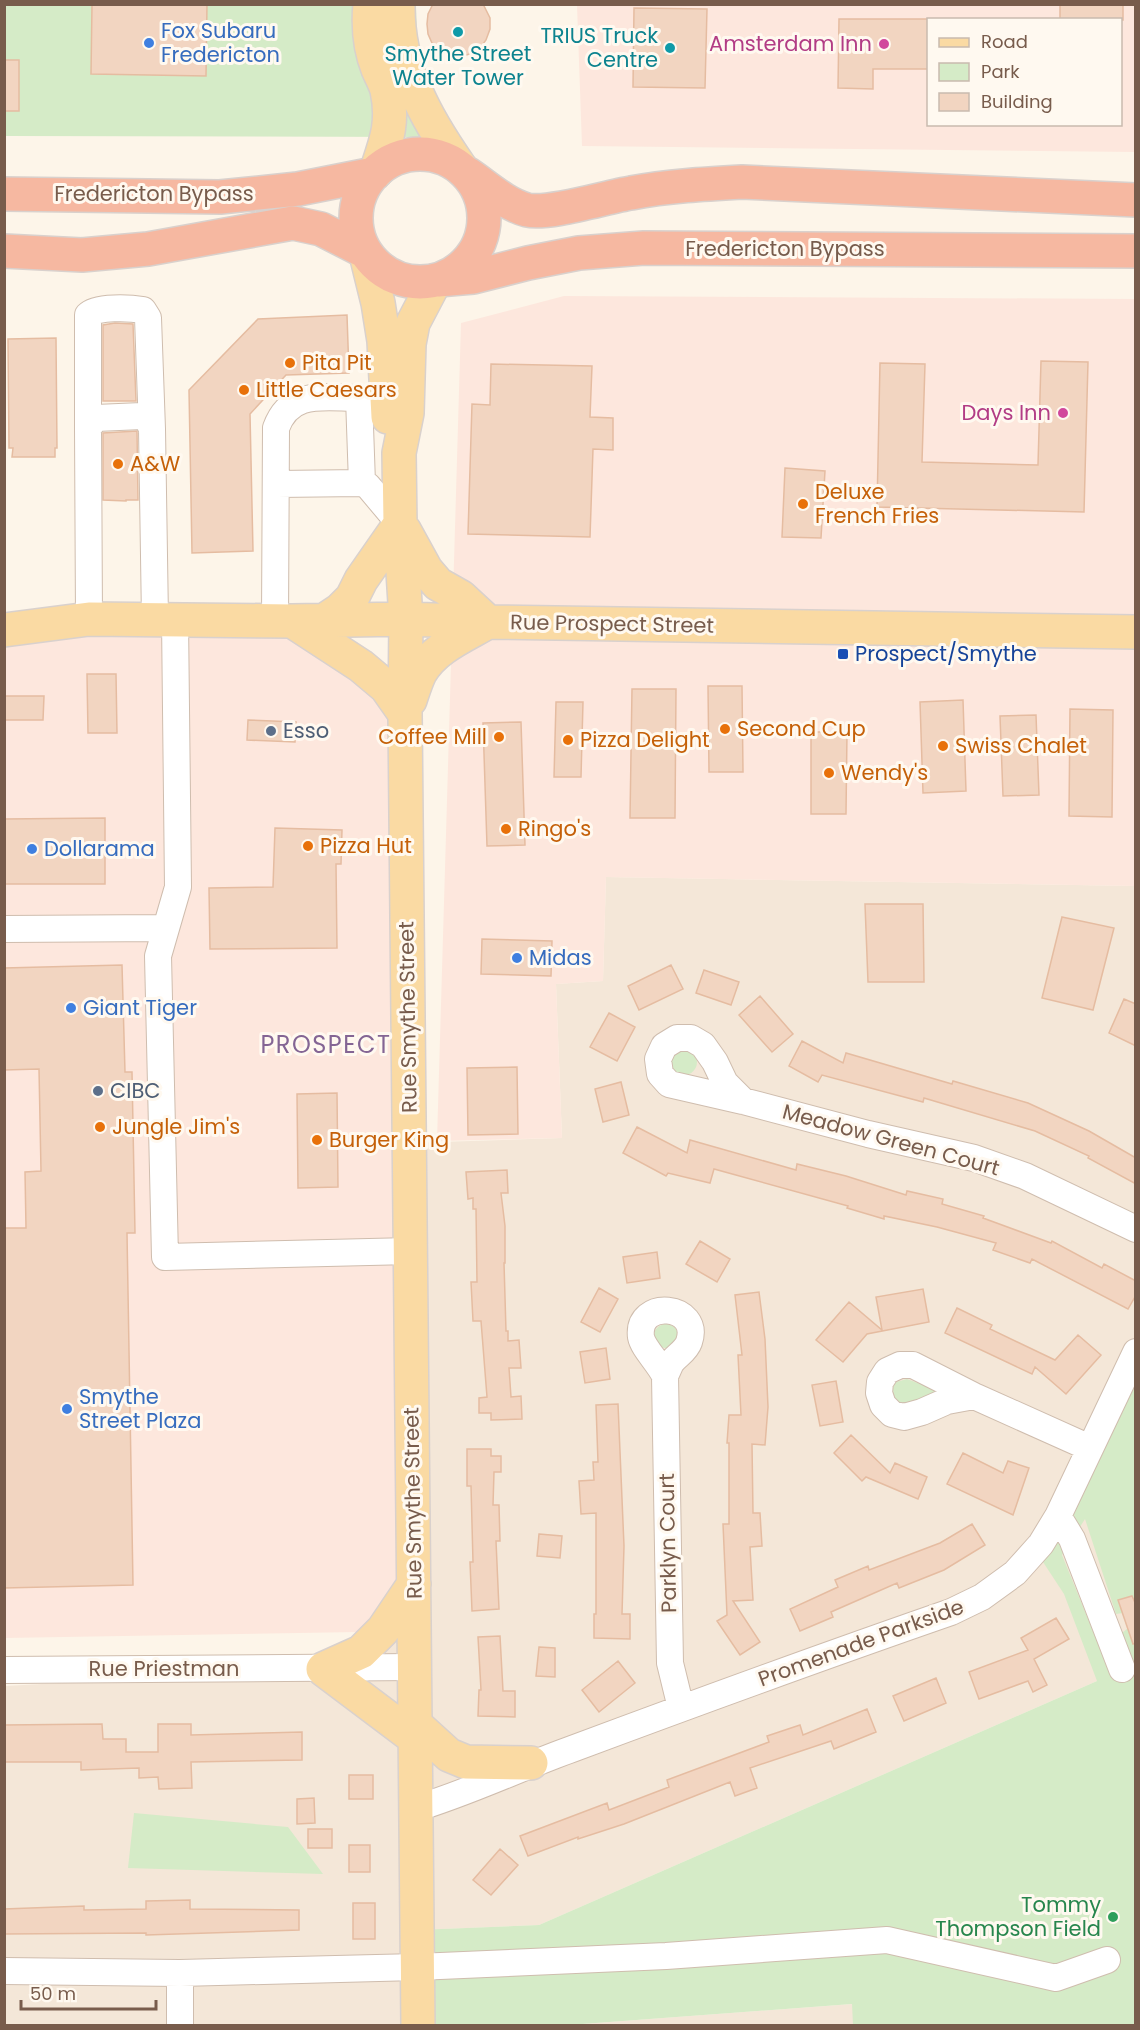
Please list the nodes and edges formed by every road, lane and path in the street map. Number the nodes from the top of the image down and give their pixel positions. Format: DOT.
graph roads {
  1 [pos="370,4"];
  2 [pos="398,4"];
  3 [pos="464,170"];
  4 [pos="375,173"];
  5 [pos="4,194"];
  6 [pos="1136,200"];
  7 [pos="1136,251"];
  8 [pos="4,252"];
  9 [pos="365,252"];
  10 [pos="437,280"];
  11 [pos="88,428"];
  12 [pos="152,429"];
  13 [pos="399,453"];
  14 [pos="362,483"];
  15 [pos="277,484"];
  16 [pos="400,524"];
  17 [pos="4,605"];
  18 [pos="89,619"];
  19 [pos="165,619"];
  20 [pos="406,619"];
  21 [pos="325,620"];
  22 [pos="284,621"];
  23 [pos="488,622"];
  24 [pos="4,630"];
  25 [pos="1136,632"];
  26 [pos="405,714"];
  27 [pos="4,928"];
  28 [pos="166,928"];
  29 [pos="743,1101"];
  30 [pos="1136,1229"];
  31 [pos="411,1251"];
  32 [pos="1136,1352"];
  33 [pos="665,1376"];
  34 [pos="974,1396"];
  35 [pos="1090,1448"];
  36 [pos="1058,1516"];
  37 [pos="414,1584"];
  38 [pos="415,1668"];
  39 [pos="323,1669"];
  40 [pos="1122,1669"];
  41 [pos="4,1670"];
  42 [pos="681,1708"];
  43 [pos="416,1732"];
  44 [pos="531,1763"];
  45 [pos="414,1809"];
  46 [pos="1107,1960"];
  47 [pos="417,1966"];
  48 [pos="4,1971"];
  49 [pos="180,1973"];
  50 [pos="180,2025"];
  51 [pos="418,2025"];
  1 -- 4 [label="main road"];
  2 -- 3 [label="main road"];
  3 -- 4 [label="highway"];
  3 -- 6 [label="highway"];
  3 -- 10 [label="highway"];
  4 -- 5 [label="highway, Fredericton Bypass"];
  4 -- 9 [label="highway"];
  7 -- 10 [label="highway, Fredericton Bypass"];
  8 -- 9 [label="highway, Fredericton Bypass"];
  9 -- 10 [label="highway"];
  9 -- 13 [label="main road, Rue Smythe Street"];
  10 -- 13 [label="main road, Rue Smythe Street"];
  11 -- 12 [label="street"];
  11 -- 12 [label="street"];
  11 -- 18 [label="street"];
  12 -- 19 [label="street"];
  13 -- 16 [label="main road, Rue Smythe Street"];
  14 -- 15 [label="street"];
  14 -- 15 [label="street"];
  14 -- 16 [label="street"];
  15 -- 22 [label="street"];
  16 -- 20 [label="main road, Rue Smythe Street"];
  16 -- 21 [label="main road"];
  16 -- 23 [label="main road"];
  17 -- 18 [label="main road, Rue Prospect Street"];
  18 -- 19 [label="main road, Rue Prospect Street"];
  18 -- 24 [label="main road, Rue Prospect Street"];
  19 -- 22 [label="main road, Rue Prospect Street"];
  19 -- 28 [label="street"];
  20 -- 21 [label="main road, Rue Prospect Street"];
  20 -- 23 [label="main road, Rue Prospect Street"];
  20 -- 26 [label="main road, Rue Smythe Street"];
  21 -- 22 [label="main road, Rue Prospect Street"];
  22 -- 26 [label="main road"];
  23 -- 25 [label="main road, Rue Prospect Street"];
  23 -- 26 [label="main road"];
  26 -- 31 [label="main road, Rue Smythe Street"];
  27 -- 28 [label="street"];
  28 -- 31 [label="street"];
  29 -- 30 [label="street, Meadow Green Court"];
  31 -- 37 [label="main road, Rue Smythe Street"];
  32 -- 35 [label="street, Promenade Parkside"];
  33 -- 42 [label="street, Parklyn Court"];
  34 -- 35 [label="street"];
  35 -- 36 [label="street, Promenade Parkside"];
  36 -- 40 [label="street"];
  36 -- 42 [label="street, Promenade Parkside"];
  37 -- 38 [label="main road, Rue Smythe Street"];
  37 -- 39 [label="main road"];
  38 -- 39 [label="street, Rue Priestman"];
  38 -- 43 [label="main road, Rue Smythe Street"];
  39 -- 41 [label="street, Rue Priestman"];
  39 -- 43 [label="main road"];
  42 -- 44 [label="street, Promenade Parkside"];
  43 -- 44 [label="main road"];
  43 -- 45 [label="main road, Rue Smythe Street"];
  44 -- 45 [label="street, Promenade Parkside"];
  45 -- 47 [label="main road, Rue Smythe Street"];
  46 -- 47 [label="street"];
  47 -- 49 [label="street"];
  47 -- 51 [label="main road, Rue Smythe Street"];
  48 -- 49 [label="street"];
  49 -- 50 [label="street"];
}
